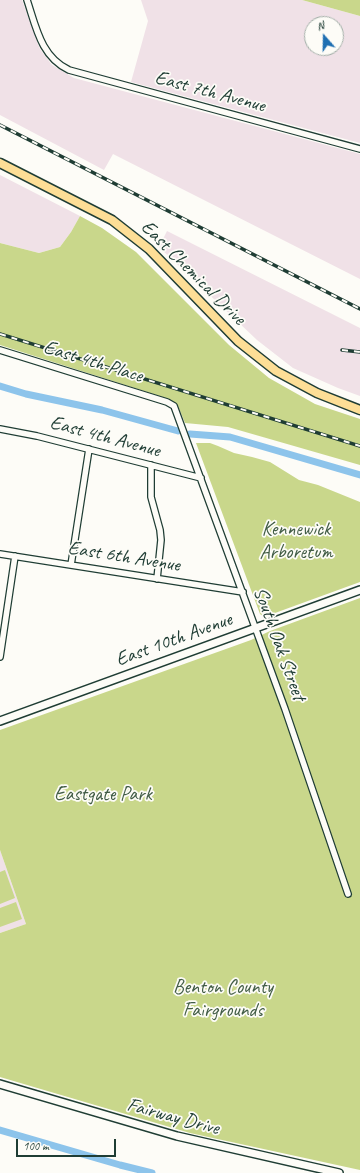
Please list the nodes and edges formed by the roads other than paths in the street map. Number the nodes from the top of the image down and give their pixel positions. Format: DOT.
graph roads {
  1 [pos="27,0"];
  2 [pos="360,149"];
  3 [pos="0,163"];
  4 [pos="0,350"];
  5 [pos="174,406"];
  6 [pos="360,410"];
  7 [pos="0,430"];
  8 [pos="89,449"];
  9 [pos="151,465"];
  10 [pos="201,478"];
  11 [pos="0,554"];
  12 [pos="15,556"];
  13 [pos="71,565"];
  14 [pos="157,578"];
  15 [pos="360,590"];
  16 [pos="243,592"];
  17 [pos="256,627"];
  18 [pos="2,636"];
  19 [pos="0,657"];
  20 [pos="0,721"];
  21 [pos="348,894"];
  22 [pos="0,1084"];
  23 [pos="339,1173"];
  1 -- 2 [label="street, East 7th Avenue"];
  3 -- 6 [label="main road, East Chemical Drive"];
  4 -- 5 [label="street, East 4th Place"];
  5 -- 10 [label="street, South Oak Street"];
  7 -- 8 [label="street, East 4th Avenue"];
  8 -- 9 [label="street, East 4th Avenue"];
  8 -- 13 [label="street"];
  9 -- 10 [label="street, East 4th Avenue"];
  9 -- 14 [label="street"];
  10 -- 16 [label="street, South Oak Street"];
  11 -- 12 [label="street, East 6th Avenue"];
  12 -- 13 [label="street, East 6th Avenue"];
  12 -- 18 [label="street"];
  13 -- 14 [label="street, East 6th Avenue"];
  14 -- 16 [label="street, East 6th Avenue"];
  15 -- 17 [label="street, East 10th Avenue"];
  16 -- 17 [label="street, South Oak Street"];
  17 -- 20 [label="street, East 10th Avenue"];
  17 -- 21 [label="street, South Oak Street"];
  18 -- 19 [label="street"];
  22 -- 23 [label="street, Fairway Drive"];
}
